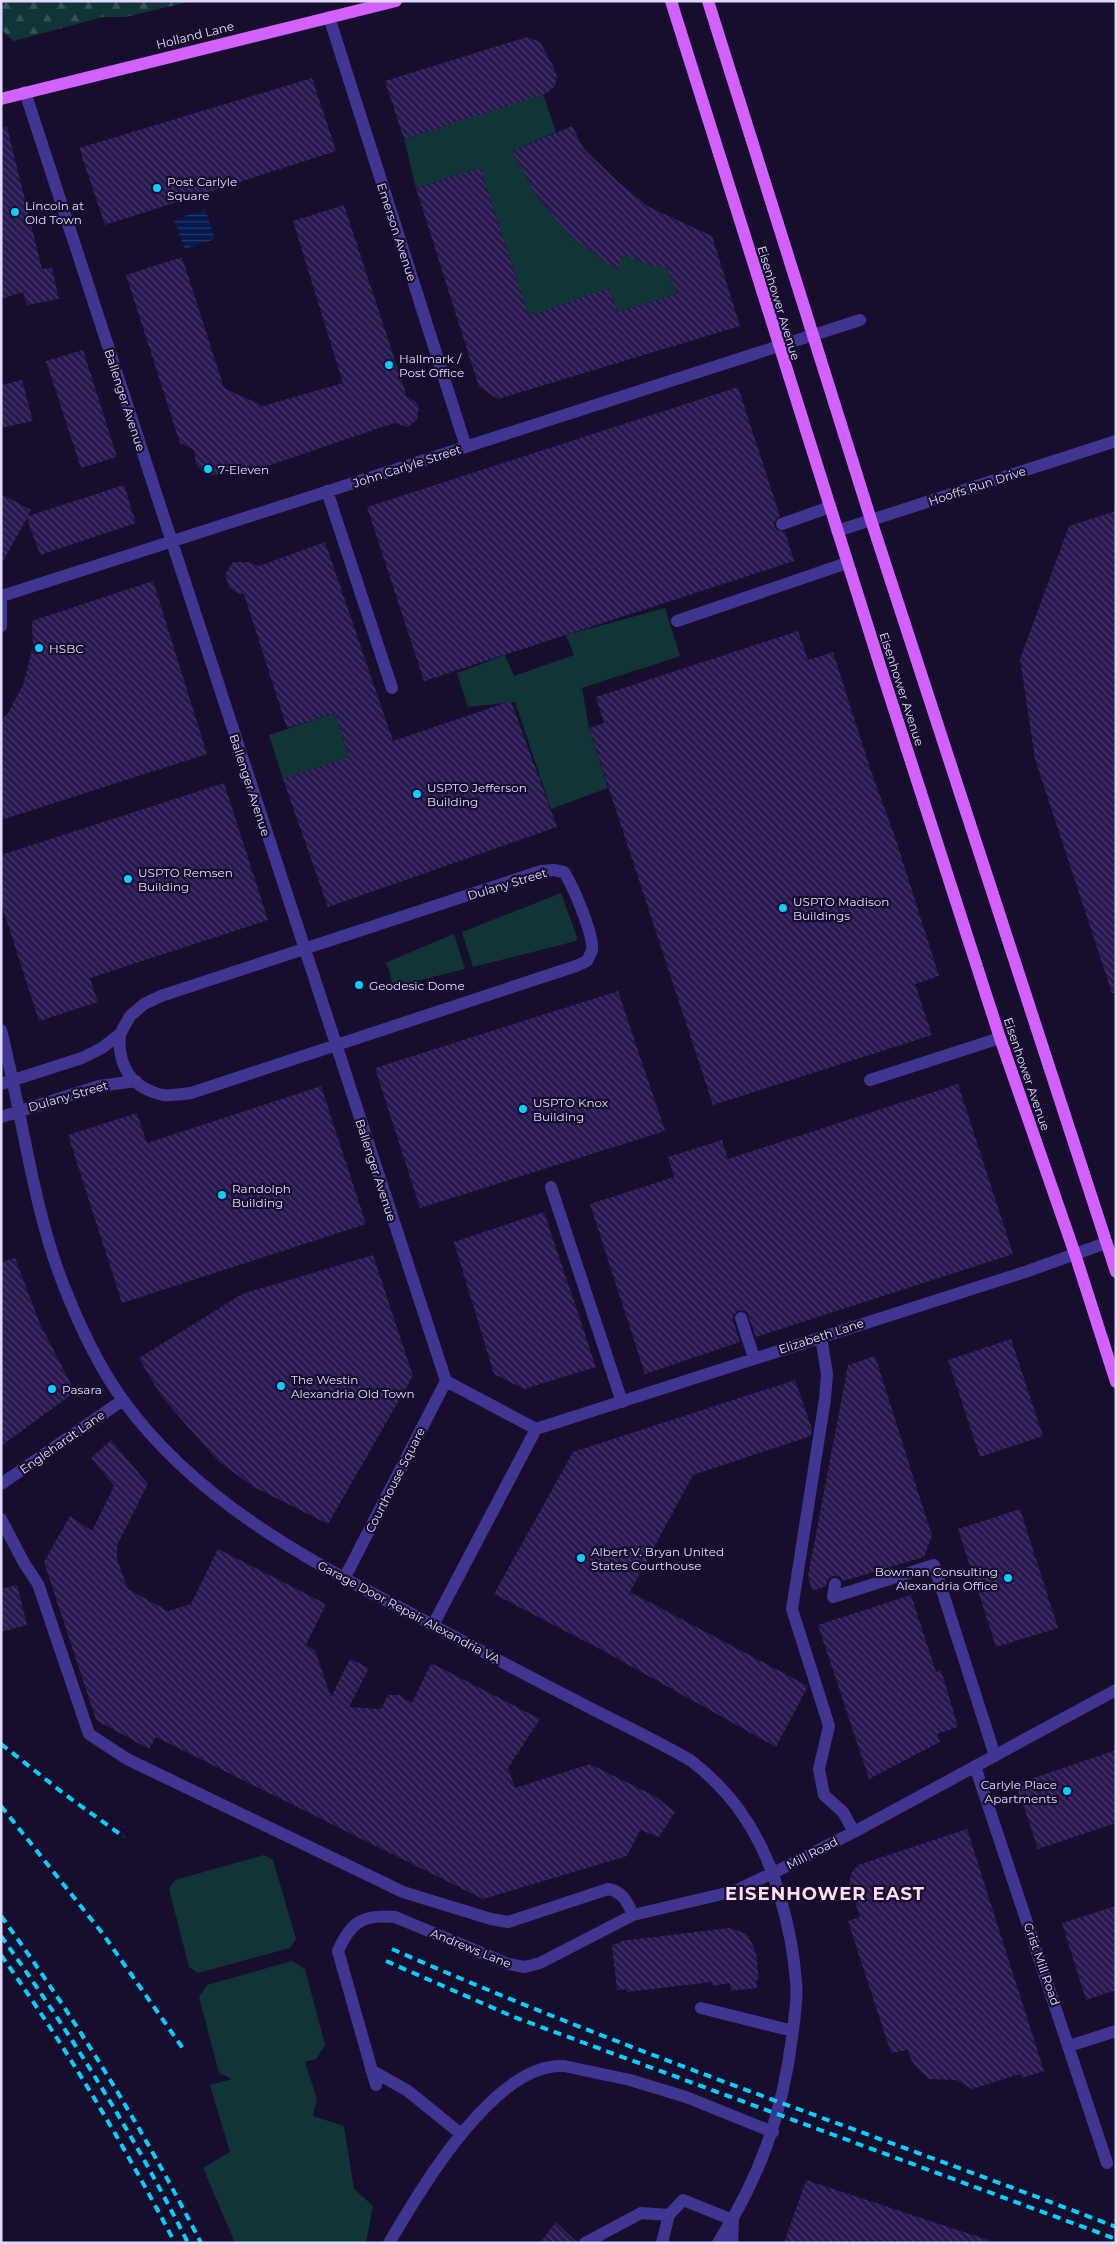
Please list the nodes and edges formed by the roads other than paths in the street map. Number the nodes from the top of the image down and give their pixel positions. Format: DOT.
graph roads {
  1 [pos="396,1"];
  2 [pos="672,1"];
  3 [pos="708,1"];
  4 [pos="329,16"];
  5 [pos="25,92"];
  6 [pos="1,99"];
  7 [pos="860,320"];
  8 [pos="813,335"];
  9 [pos="779,346"];
  10 [pos="1116,441"];
  11 [pos="466,447"];
  12 [pos="327,491"];
  13 [pos="830,508"];
  14 [pos="871,520"];
  15 [pos="782,524"];
  16 [pos="837,531"];
  17 [pos="171,542"];
  18 [pos="847,563"];
  19 [pos="2,595"];
  20 [pos="677,621"];
  21 [pos="1,626"];
  22 [pos="392,688"];
  23 [pos="304,950"];
  24 [pos="1,1030"];
  25 [pos="120,1034"];
  26 [pos="1000,1038"];
  27 [pos="335,1046"];
  28 [pos="870,1080"];
  29 [pos="136,1081"];
  30 [pos="7,1083"];
  31 [pos="20,1110"];
  32 [pos="1,1117"];
  33 [pos="551,1187"];
  34 [pos="1106,1243"];
  35 [pos="1075,1254"];
  36 [pos="1116,1272"];
  37 [pos="741,1318"];
  38 [pos="821,1337"];
  39 [pos="754,1358"];
  40 [pos="446,1381"];
  41 [pos="1116,1382"];
  42 [pos="123,1400"];
  43 [pos="622,1402"];
  44 [pos="536,1429"];
  45 [pos="1,1484"];
  46 [pos="1,1519"];
  47 [pos="344,1579"];
  48 [pos="835,1584"];
  49 [pos="433,1625"];
  50 [pos="1116,1690"];
  51 [pos="995,1756"];
  52 [pos="975,1766"];
  53 [pos="854,1832"];
  54 [pos="773,1873"];
  55 [pos="633,1915"];
  56 [pos="701,2008"];
  57 [pos="1116,2030"];
  58 [pos="793,2031"];
  59 [pos="1069,2046"];
  60 [pos="371,2070"];
  61 [pos="376,2085"];
  62 [pos="773,2132"];
  63 [pos="462,2134"];
  64 [pos="1107,2163"];
  65 [pos="669,2215"];
  66 [pos="733,2220"];
  67 [pos="389,2243"];
  68 [pos="585,2243"];
  69 [pos="662,2243"];
  70 [pos="718,2243"];
  71 [pos="732,2243"];
  1 -- 4 [label="main road, Holland Lane"];
  2 -- 9 [label="main road, Eisenhower Avenue"];
  3 -- 8 [label="main road, Eisenhower Avenue"];
  4 -- 5 [label="main road, Holland Lane"];
  4 -- 11 [label="street, Emerson Avenue"];
  5 -- 6 [label="main road, Holland Lane"];
  5 -- 17 [label="street, Ballenger Avenue"];
  7 -- 8 [label="street, John Carlyle Street"];
  8 -- 9 [label="street, John Carlyle Street"];
  8 -- 14 [label="main road, Eisenhower Avenue"];
  9 -- 11 [label="street, John Carlyle Street"];
  9 -- 13 [label="main road, Eisenhower Avenue"];
  10 -- 14 [label="street, Hooffs Run Drive"];
  11 -- 12 [label="street, John Carlyle Street"];
  12 -- 17 [label="street, John Carlyle Street"];
  12 -- 22 [label="street"];
  13 -- 15 [label="street"];
  13 -- 16 [label="main road, Eisenhower Avenue"];
  14 -- 16 [label="street, Hooffs Run Drive"];
  14 -- 34 [label="main road, Eisenhower Avenue"];
  16 -- 18 [label="main road, Eisenhower Avenue"];
  17 -- 19 [label="street, John Carlyle Street"];
  17 -- 23 [label="street, Ballenger Avenue"];
  18 -- 20 [label="street"];
  18 -- 26 [label="main road, Eisenhower Avenue"];
  19 -- 21 [label="street, John Carlyle Street"];
  23 -- 25 [label="street, Dulany Street"];
  23 -- 27 [label="street, Ballenger Avenue"];
  23 -- 27 [label="street, Dulany Street"];
  24 -- 30 [label="street, Garage Door Repair Alexandria VA"];
  25 -- 29 [label="street, Dulany Street"];
  25 -- 30 [label="street, Dulany Street"];
  26 -- 28 [label="street"];
  26 -- 35 [label="main road, Eisenhower Avenue"];
  27 -- 29 [label="street, Dulany Street"];
  27 -- 40 [label="street, Ballenger Avenue"];
  29 -- 31 [label="street, Dulany Street"];
  30 -- 31 [label="street, Garage Door Repair Alexandria VA"];
  31 -- 32 [label="street, Dulany Street"];
  31 -- 42 [label="street, Garage Door Repair Alexandria VA"];
  33 -- 43 [label="street"];
  34 -- 35 [label="street, Elizabeth Lane"];
  34 -- 36 [label="main road, Eisenhower Avenue"];
  35 -- 38 [label="street, Elizabeth Lane"];
  35 -- 41 [label="main road, Eisenhower Avenue"];
  37 -- 39 [label="street"];
  38 -- 39 [label="street, Elizabeth Lane"];
  38 -- 53 [label="street"];
  39 -- 43 [label="street, Elizabeth Lane"];
  40 -- 44 [label="street"];
  40 -- 47 [label="street, Courthouse Square"];
  42 -- 45 [label="street, Englehardt Lane"];
  42 -- 47 [label="street, Garage Door Repair Alexandria VA"];
  43 -- 44 [label="street, Elizabeth Lane"];
  44 -- 49 [label="street"];
  46 -- 55 [label="street"];
  47 -- 49 [label="street, Garage Door Repair Alexandria VA"];
  48 -- 51 [label="street"];
  49 -- 54 [label="street, Garage Door Repair Alexandria VA"];
  50 -- 51 [label="street, Mill Road"];
  51 -- 52 [label="street, Mill Road"];
  52 -- 53 [label="street, Mill Road"];
  52 -- 59 [label="street, Grist Mill Road"];
  53 -- 54 [label="street, Mill Road"];
  54 -- 55 [label="street, Andrews Lane"];
  54 -- 58 [label="street, Mill Road"];
  55 -- 60 [label="street, Andrews Lane"];
  56 -- 58 [label="street"];
  57 -- 59 [label="street"];
  58 -- 62 [label="street, Mill Road"];
  59 -- 64 [label="street, Grist Mill Road"];
  60 -- 61 [label="street, Andrews Lane"];
  60 -- 63 [label="street"];
  62 -- 63 [label="street"];
  62 -- 66 [label="street, Mill Road"];
  63 -- 67 [label="street"];
  65 -- 66 [label="street"];
  65 -- 68 [label="street"];
  65 -- 69 [label="street"];
  66 -- 70 [label="street, Mill Road"];
  66 -- 71 [label="street, Mill Road"];
}
